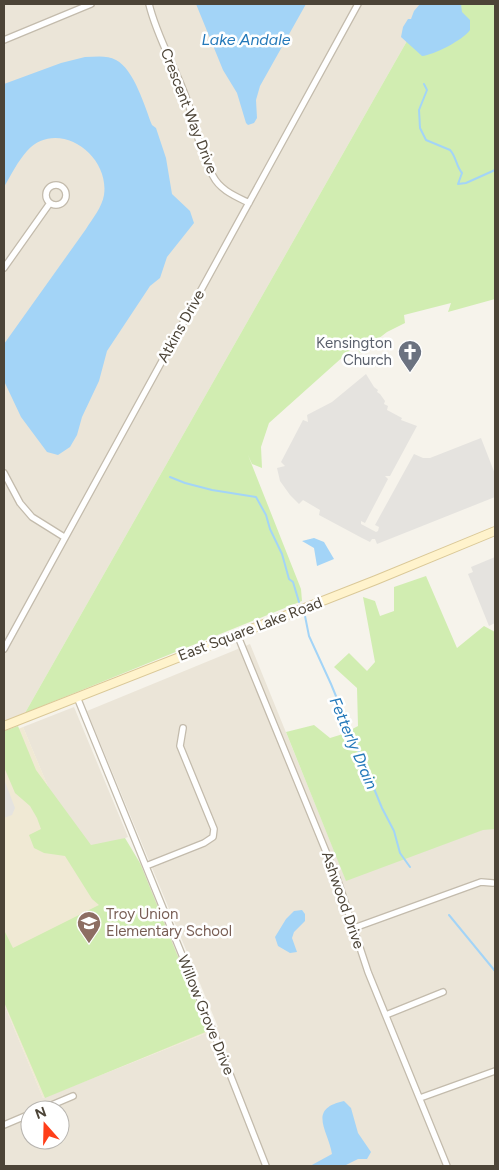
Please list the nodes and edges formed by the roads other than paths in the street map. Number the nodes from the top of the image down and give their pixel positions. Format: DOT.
graph roads {
  1 [pos="91,4"];
  2 [pos="149,4"];
  3 [pos="358,4"];
  4 [pos="4,40"];
  5 [pos="50,203"];
  6 [pos="249,203"];
  7 [pos="4,268"];
  8 [pos="4,473"];
  9 [pos="495,531"];
  10 [pos="64,538"];
  11 [pos="237,634"];
  12 [pos="4,649"];
  13 [pos="76,697"];
  14 [pos="4,726"];
  15 [pos="182,728"];
  16 [pos="146,866"];
  17 [pos="493,883"];
  18 [pos="354,928"];
  19 [pos="443,992"];
  20 [pos="386,1014"];
  21 [pos="495,1071"];
  22 [pos="74,1096"];
  23 [pos="420,1098"];
  24 [pos="64,1100"];
  25 [pos="20,1118"];
  26 [pos="4,1125"];
  27 [pos="266,1166"];
  28 [pos="447,1166"];
  1 -- 4 [label="street"];
  2 -- 6 [label="street, Crescent Way Drive"];
  3 -- 6 [label="street, Atkins Drive"];
  5 -- 7 [label="street"];
  6 -- 10 [label="street, Atkins Drive"];
  8 -- 10 [label="street"];
  9 -- 11 [label="main road, East Square Lake Road"];
  10 -- 12 [label="street, Atkins Drive"];
  11 -- 13 [label="main road, East Square Lake Road"];
  11 -- 18 [label="street, Ashwood Drive"];
  13 -- 14 [label="main road, East Square Lake Road"];
  13 -- 16 [label="street, Willow Grove Drive"];
  15 -- 16 [label="street"];
  16 -- 27 [label="street, Willow Grove Drive"];
  17 -- 18 [label="street"];
  18 -- 20 [label="street, Ashwood Drive"];
  19 -- 20 [label="street"];
  20 -- 23 [label="street, Ashwood Drive"];
  21 -- 23 [label="street"];
  22 -- 24 [label="street"];
  23 -- 28 [label="street, Ashwood Drive"];
  25 -- 26 [label="street"];
}
